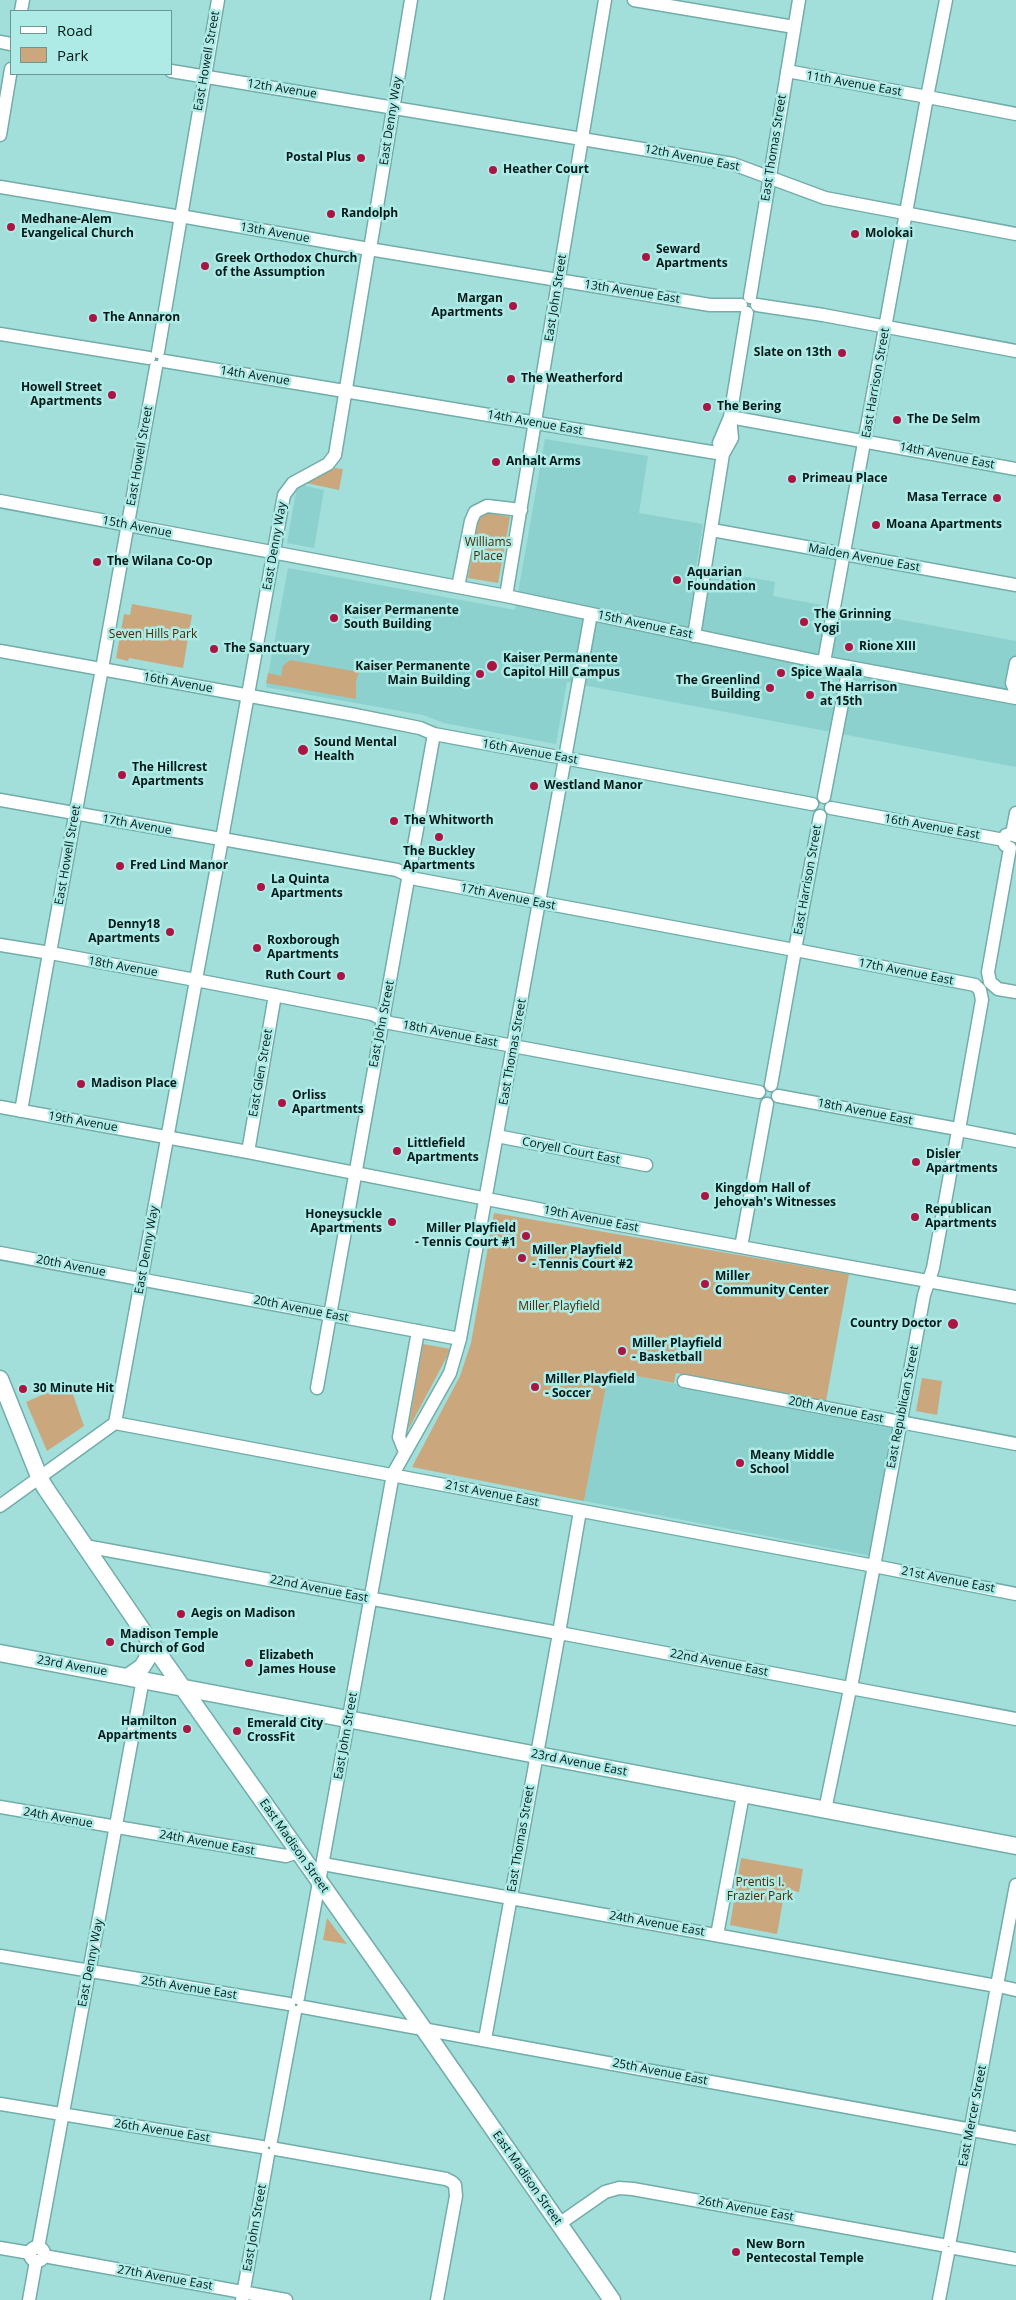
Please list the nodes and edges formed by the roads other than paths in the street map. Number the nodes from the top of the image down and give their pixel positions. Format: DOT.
graph roads {
  1 [pos="218,0"];
  2 [pos="411,0"];
  3 [pos="605,0"];
  4 [pos="634,0"];
  5 [pos="799,0"];
  6 [pos="946,0"];
  7 [pos="794,27"];
  8 [pos="172,70"];
  9 [pos="787,72"];
  10 [pos="10,75"];
  11 [pos="204,76"];
  12 [pos="927,97"];
  13 [pos="393,107"];
  14 [pos="1016,114"];
  15 [pos="0,134"];
  16 [pos="582,138"];
  17 [pos="770,177"];
  18 [pos="0,187"];
  19 [pos="906,213"];
  20 [pos="181,217"];
  21 [pos="1016,234"];
  22 [pos="369,249"];
  23 [pos="559,280"];
  24 [pos="749,305"];
  25 [pos="886,327"];
  26 [pos="0,334"];
  27 [pos="1016,351"];
  28 [pos="157,360"];
  29 [pos="346,391"];
  30 [pos="730,417"];
  31 [pos="535,423"];
  32 [pos="865,440"];
  33 [pos="724,454"];
  34 [pos="1016,468"];
  35 [pos="0,501"];
  36 [pos="521,510"];
  37 [pos="127,525"];
  38 [pos="712,530"];
  39 [pos="273,553"];
  40 [pos="844,555"];
  41 [pos="1016,585"];
  42 [pos="458,588"];
  43 [pos="506,596"];
  44 [pos="591,614"];
  45 [pos="694,636"];
  46 [pos="0,651"];
  47 [pos="824,662"];
  48 [pos="1016,663"];
  49 [pos="849,667"];
  50 [pos="102,669"];
  51 [pos="1016,693"];
  52 [pos="248,696"];
  53 [pos="1016,698"];
  54 [pos="434,734"];
  55 [pos="565,758"];
  56 [pos="824,797"];
  57 [pos="0,800"];
  58 [pos="812,804"];
  59 [pos="831,808"];
  60 [pos="1016,813"];
  61 [pos="75,814"];
  62 [pos="820,816"];
  63 [pos="222,839"];
  64 [pos="1012,841"];
  65 [pos="409,876"];
  66 [pos="539,903"];
  67 [pos="0,945"];
  68 [pos="795,950"];
  69 [pos="50,953"];
  70 [pos="196,980"];
  71 [pos="985,986"];
  72 [pos="1016,992"];
  73 [pos="275,995"];
  74 [pos="382,1019"];
  75 [pos="514,1046"];
  76 [pos="771,1085"];
  77 [pos="759,1092"];
  78 [pos="778,1096"];
  79 [pos="767,1104"];
  80 [pos="0,1108"];
  81 [pos="21,1111"];
  82 [pos="958,1130"];
  83 [pos="497,1136"];
  84 [pos="167,1137"];
  85 [pos="1016,1141"];
  86 [pos="248,1152"];
  87 [pos="646,1165"];
  88 [pos="354,1172"];
  89 [pos="485,1198"];
  90 [pos="741,1247"];
  91 [pos="0,1252"];
  92 [pos="142,1279"];
  93 [pos="928,1282"];
  94 [pos="1016,1298"];
  95 [pos="330,1314"];
  96 [pos="418,1331"];
  97 [pos="460,1339"];
  98 [pos="0,1379"];
  99 [pos="684,1381"];
  100 [pos="317,1388"];
  101 [pos="900,1422"];
  102 [pos="115,1423"];
  103 [pos="1016,1444"];
  104 [pos="405,1452"];
  105 [pos="392,1474"];
  106 [pos="40,1479"];
  107 [pos="0,1506"];
  108 [pos="580,1511"];
  109 [pos="85,1546"];
  110 [pos="874,1566"];
  111 [pos="1016,1594"];
  112 [pos="371,1599"];
  113 [pos="559,1633"];
  114 [pos="150,1640"];
  115 [pos="0,1652"];
  116 [pos="136,1678"];
  117 [pos="183,1687"];
  118 [pos="850,1688"];
  119 [pos="349,1719"];
  120 [pos="1016,1719"];
  121 [pos="536,1755"];
  122 [pos="743,1795"];
  123 [pos="0,1807"];
  124 [pos="825,1810"];
  125 [pos="116,1828"];
  126 [pos="1016,1846"];
  127 [pos="298,1852"];
  128 [pos="323,1864"];
  129 [pos="319,1882"];
  130 [pos="1016,1885"];
  131 [pos="510,1897"];
  132 [pos="717,1935"];
  133 [pos="0,1956"];
  134 [pos="89,1972"];
  135 [pos="1001,1987"];
  136 [pos="296,2005"];
  137 [pos="423,2028"];
  138 [pos="485,2039"];
  139 [pos="0,2104"];
  140 [pos="63,2114"];
  141 [pos="971,2130"];
  142 [pos="1016,2138"];
  143 [pos="269,2148"];
  144 [pos="559,2224"];
  145 [pos="949,2246"];
  146 [pos="0,2248"];
  147 [pos="37,2254"];
  148 [pos="1016,2259"];
  149 [pos="243,2296"];
  150 [pos="29,2300"];
  151 [pos="286,2300"];
  152 [pos="437,2300"];
  153 [pos="612,2300"];
  154 [pos="939,2300"];
  1 -- 11 [label="street, East Howell Street"];
  2 -- 13 [label="street, East Denny Way"];
  3 -- 16 [label="street, East John Street"];
  4 -- 7 [label="street"];
  5 -- 7 [label="street, East Thomas Street"];
  6 -- 12 [label="street, East Harrison Street"];
  7 -- 9 [label="street, East Thomas Street"];
  8 -- 11 [label="street, 12th Avenue"];
  9 -- 12 [label="street, 11th Avenue East"];
  9 -- 17 [label="street, East Thomas Street"];
  10 -- 15 [label="street"];
  11 -- 13 [label="street, 12th Avenue"];
  11 -- 20 [label="street, East Howell Street"];
  12 -- 14 [label="street, 11th Avenue East"];
  12 -- 19 [label="street, East Harrison Street"];
  13 -- 16 [label="street, 12th Avenue East"];
  13 -- 22 [label="street, East Denny Way"];
  16 -- 17 [label="street, 12th Avenue East"];
  16 -- 23 [label="street, East John Street"];
  17 -- 19 [label="street, 12th Avenue East"];
  17 -- 24 [label="street, East Thomas Street"];
  18 -- 20 [label="street, 13th Avenue"];
  19 -- 21 [label="street, 12th Avenue East"];
  19 -- 25 [label="street, East Harrison Street"];
  20 -- 22 [label="street, 13th Avenue"];
  20 -- 28 [label="street, East Howell Street"];
  22 -- 23 [label="street, 13th Avenue East"];
  22 -- 29 [label="street, East Denny Way"];
  23 -- 24 [label="street, 13th Avenue East"];
  23 -- 31 [label="street, East John Street"];
  24 -- 25 [label="street, 13th Avenue East"];
  24 -- 30 [label="street, East Thomas Street"];
  25 -- 27 [label="street, 13th Avenue East"];
  25 -- 32 [label="street, East Harrison Street"];
  26 -- 28 [label="street, 14th Avenue"];
  28 -- 29 [label="street, 14th Avenue"];
  28 -- 37 [label="street, East Howell Street"];
  29 -- 31 [label="street, 14th Avenue East"];
  29 -- 39 [label="street, East Denny Way"];
  30 -- 32 [label="street, 14th Avenue East"];
  30 -- 33 [label="street, East Thomas Street"];
  31 -- 33 [label="street, 14th Avenue East"];
  31 -- 36 [label="street, East John Street"];
  32 -- 34 [label="street, 14th Avenue East"];
  32 -- 40 [label="street, East Harrison Street"];
  33 -- 38 [label="street, East Thomas Street"];
  35 -- 37 [label="street, 15th Avenue"];
  36 -- 42 [label="street"];
  36 -- 43 [label="street, East John Street"];
  37 -- 39 [label="street, 15th Avenue"];
  37 -- 50 [label="street, East Howell Street"];
  38 -- 40 [label="street, Malden Avenue East"];
  38 -- 45 [label="street, East Thomas Street"];
  39 -- 42 [label="street, 15th Avenue East"];
  39 -- 52 [label="street, East Denny Way"];
  40 -- 41 [label="street, Malden Avenue East"];
  40 -- 47 [label="street, East Harrison Street"];
  42 -- 43 [label="street, 15th Avenue East"];
  43 -- 44 [label="street, 15th Avenue East"];
  44 -- 45 [label="street, 15th Avenue East"];
  44 -- 55 [label="street, East Thomas Street"];
  45 -- 47 [label="street, 15th Avenue East"];
  46 -- 50 [label="street, 16th Avenue"];
  47 -- 49 [label="street, 15th Avenue East"];
  48 -- 51 [label="street"];
  49 -- 53 [label="street, 15th Avenue East"];
  49 -- 56 [label="street"];
  50 -- 52 [label="street, 16th Avenue"];
  50 -- 61 [label="street, East Howell Street"];
  52 -- 54 [label="street, 16th Avenue East"];
  52 -- 63 [label="street, East Denny Way"];
  54 -- 55 [label="street, 16th Avenue East"];
  54 -- 65 [label="street, East John Street"];
  55 -- 58 [label="street, 16th Avenue East"];
  55 -- 66 [label="street, East Thomas Street"];
  56 -- 58 [label="street"];
  56 -- 59 [label="street"];
  57 -- 61 [label="street, 17th Avenue"];
  58 -- 62 [label="street"];
  59 -- 62 [label="street"];
  59 -- 64 [label="street, 16th Avenue East"];
  60 -- 64 [label="street, East Republican Street"];
  61 -- 63 [label="street, 17th Avenue"];
  61 -- 69 [label="street, East Howell Street"];
  62 -- 68 [label="street, East Harrison Street"];
  63 -- 65 [label="street, 17th Avenue East"];
  63 -- 70 [label="street, East Denny Way"];
  64 -- 71 [label="street, East Republican Street"];
  65 -- 66 [label="street, 17th Avenue East"];
  65 -- 74 [label="street, East John Street"];
  66 -- 68 [label="street, 17th Avenue East"];
  66 -- 75 [label="street, East Thomas Street"];
  67 -- 69 [label="street, 18th Avenue"];
  68 -- 71 [label="street, 17th Avenue East"];
  68 -- 76 [label="street, East Harrison Street"];
  69 -- 70 [label="street, 18th Avenue"];
  69 -- 81 [label="street, East Howell Street"];
  70 -- 73 [label="street, 18th Avenue East"];
  70 -- 84 [label="street, East Denny Way"];
  71 -- 72 [label="street, 17th Avenue East"];
  71 -- 82 [label="street, East Republican Street"];
  73 -- 74 [label="street, 18th Avenue East"];
  73 -- 86 [label="street, East Glen Street"];
  74 -- 75 [label="street, 18th Avenue East"];
  74 -- 88 [label="street, East John Street"];
  75 -- 77 [label="street, 18th Avenue East"];
  75 -- 83 [label="street, East Thomas Street"];
  76 -- 77 [label="street"];
  76 -- 78 [label="street"];
  77 -- 79 [label="street"];
  78 -- 79 [label="street"];
  78 -- 82 [label="street, 18th Avenue East"];
  79 -- 90 [label="street"];
  80 -- 81 [label="street, 19th Avenue"];
  81 -- 84 [label="street, 19th Avenue"];
  82 -- 85 [label="street, 18th Avenue East"];
  82 -- 93 [label="street, East Republican Street"];
  83 -- 87 [label="street, Coryell Court East"];
  83 -- 89 [label="street, East Thomas Street"];
  84 -- 86 [label="street, 19th Avenue East"];
  84 -- 92 [label="street, East Denny Way"];
  86 -- 88 [label="street, 19th Avenue East"];
  88 -- 89 [label="street, 19th Avenue East"];
  88 -- 95 [label="street, East John Street"];
  89 -- 90 [label="street, 19th Avenue East"];
  89 -- 97 [label="street, East Thomas Street"];
  90 -- 93 [label="street, 19th Avenue East"];
  91 -- 92 [label="street, 20th Avenue"];
  92 -- 95 [label="street, 20th Avenue East"];
  92 -- 102 [label="street, East Denny Way"];
  93 -- 94 [label="street, 19th Avenue East"];
  93 -- 101 [label="street, East Republican Street"];
  95 -- 96 [label="street, 20th Avenue East"];
  95 -- 100 [label="street, East John Street"];
  96 -- 97 [label="street, 20th Avenue East"];
  96 -- 104 [label="street"];
  97 -- 104 [label="street, East Thomas Street"];
  98 -- 106 [label="main road, East Madison Street"];
  99 -- 101 [label="street, 20th Avenue East"];
  101 -- 103 [label="street, 20th Avenue East"];
  101 -- 110 [label="street, East Republican Street"];
  102 -- 105 [label="street, 21st Avenue East"];
  102 -- 106 [label="street"];
  104 -- 105 [label="street, East Thomas Street"];
  105 -- 108 [label="street, 21st Avenue East"];
  105 -- 112 [label="street, East John Street"];
  106 -- 107 [label="street"];
  106 -- 109 [label="main road, East Madison Street"];
  108 -- 110 [label="street, 21st Avenue East"];
  108 -- 113 [label="street, East Thomas Street"];
  109 -- 112 [label="street, 22nd Avenue East"];
  109 -- 114 [label="main road, East Madison Street"];
  110 -- 111 [label="street, 21st Avenue East"];
  110 -- 118 [label="street, East Republican Street"];
  112 -- 113 [label="street, 22nd Avenue East"];
  112 -- 119 [label="street, East John Street"];
  113 -- 118 [label="street, 22nd Avenue East"];
  113 -- 121 [label="street, East Thomas Street"];
  114 -- 116 [label="main road"];
  114 -- 117 [label="main road, East Madison Street"];
  115 -- 116 [label="main road, 23rd Avenue"];
  116 -- 117 [label="main road, 23rd Avenue East"];
  116 -- 125 [label="street, East Denny Way"];
  117 -- 119 [label="main road, 23rd Avenue East"];
  117 -- 127 [label="main road, East Madison Street"];
  118 -- 120 [label="street, 22nd Avenue East"];
  118 -- 124 [label="street, East Republican Street"];
  119 -- 121 [label="main road, 23rd Avenue East"];
  119 -- 128 [label="street, East John Street"];
  121 -- 122 [label="main road, 23rd Avenue East"];
  121 -- 131 [label="street, East Thomas Street"];
  122 -- 124 [label="main road, 23rd Avenue East"];
  122 -- 132 [label="street"];
  123 -- 125 [label="street, 24th Avenue"];
  124 -- 126 [label="main road, 23rd Avenue East"];
  125 -- 127 [label="street, 24th Avenue East"];
  125 -- 134 [label="street, East Denny Way"];
  127 -- 129 [label="main road, East Madison Street"];
  128 -- 129 [label="street, East John Street"];
  128 -- 131 [label="street, 24th Avenue East"];
  129 -- 136 [label="street, East John Street"];
  129 -- 137 [label="main road, East Madison Street"];
  130 -- 135 [label="street, East Mercer Street"];
  131 -- 132 [label="street, 24th Avenue East"];
  131 -- 138 [label="street, East Thomas Street"];
  132 -- 135 [label="street, 24th Avenue East"];
  133 -- 134 [label="street, 25th Avenue East"];
  134 -- 136 [label="street, 25th Avenue East"];
  134 -- 140 [label="street, East Denny Way"];
  135 -- 141 [label="street, East Mercer Street"];
  136 -- 137 [label="street, 25th Avenue East"];
  136 -- 143 [label="street, East John Street"];
  137 -- 138 [label="street, 25th Avenue East"];
  137 -- 144 [label="main road, East Madison Street"];
  138 -- 141 [label="street, 25th Avenue East"];
  139 -- 140 [label="street, 26th Avenue East"];
  140 -- 143 [label="street, 26th Avenue East"];
  140 -- 147 [label="street, East Denny Way"];
  141 -- 142 [label="street, 25th Avenue East"];
  141 -- 145 [label="street, East Mercer Street"];
  143 -- 149 [label="street, East John Street"];
  143 -- 152 [label="street, 26th Avenue East"];
  144 -- 145 [label="street, 26th Avenue East"];
  144 -- 153 [label="main road, East Madison Street"];
  145 -- 148 [label="street, 26th Avenue East"];
  145 -- 154 [label="street, East Mercer Street"];
  146 -- 147 [label="street, 27th Avenue East"];
  147 -- 149 [label="street, 27th Avenue East"];
  147 -- 150 [label="street, East Denny Way"];
  149 -- 151 [label="street, 27th Avenue East"];
}
